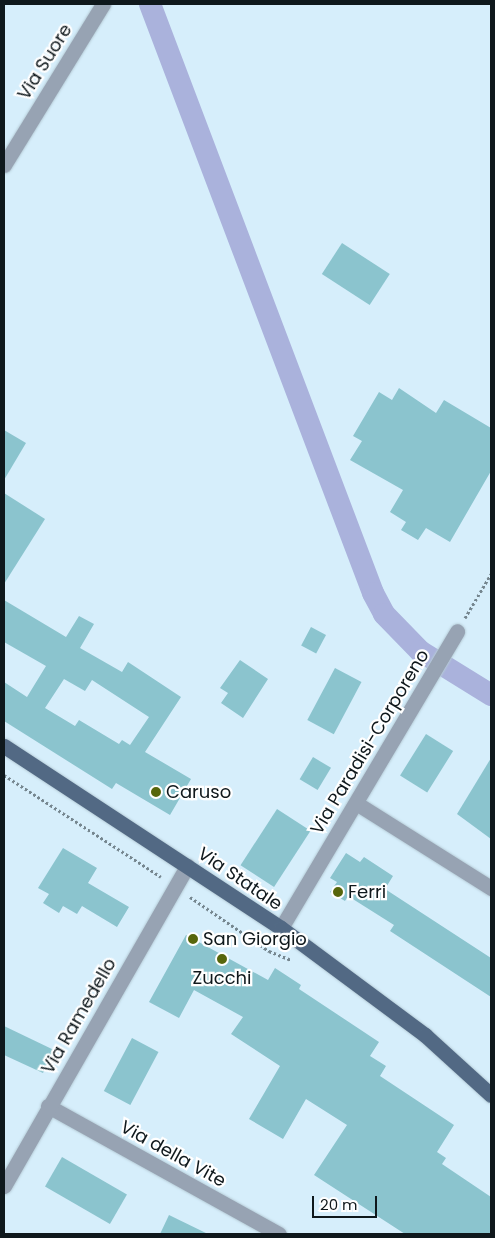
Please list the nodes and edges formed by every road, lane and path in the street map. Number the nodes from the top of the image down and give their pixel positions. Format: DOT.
graph roads {
  1 [pos="103,4"];
  2 [pos="4,165"];
  3 [pos="491,574"];
  4 [pos="457,631"];
  5 [pos="4,746"];
  6 [pos="4,775"];
  7 [pos="356,803"];
  8 [pos="187,866"];
  9 [pos="175,887"];
  10 [pos="491,888"];
  11 [pos="280,928"];
  12 [pos="295,962"];
  13 [pos="491,1096"];
  14 [pos="48,1106"];
  15 [pos="4,1186"];
  16 [pos="279,1234"];
  1 -- 2 [label="street, Via Suore"];
  3 -- 4 [label="path"];
  4 -- 7 [label="street, Via Paradisi-Corporeno"];
  5 -- 8 [label="main road, Via Statale"];
  6 -- 9 [label="path"];
  7 -- 10 [label="street"];
  7 -- 11 [label="street, Via Paradisi-Corporeno"];
  8 -- 9 [label="street, Via Ramedello"];
  8 -- 11 [label="main road, Via Statale"];
  9 -- 12 [label="path"];
  9 -- 14 [label="street, Via Ramedello"];
  11 -- 13 [label="main road, Via Statale"];
  14 -- 15 [label="street, Via Ramedello"];
  14 -- 16 [label="street, Via della Vite"];
}
